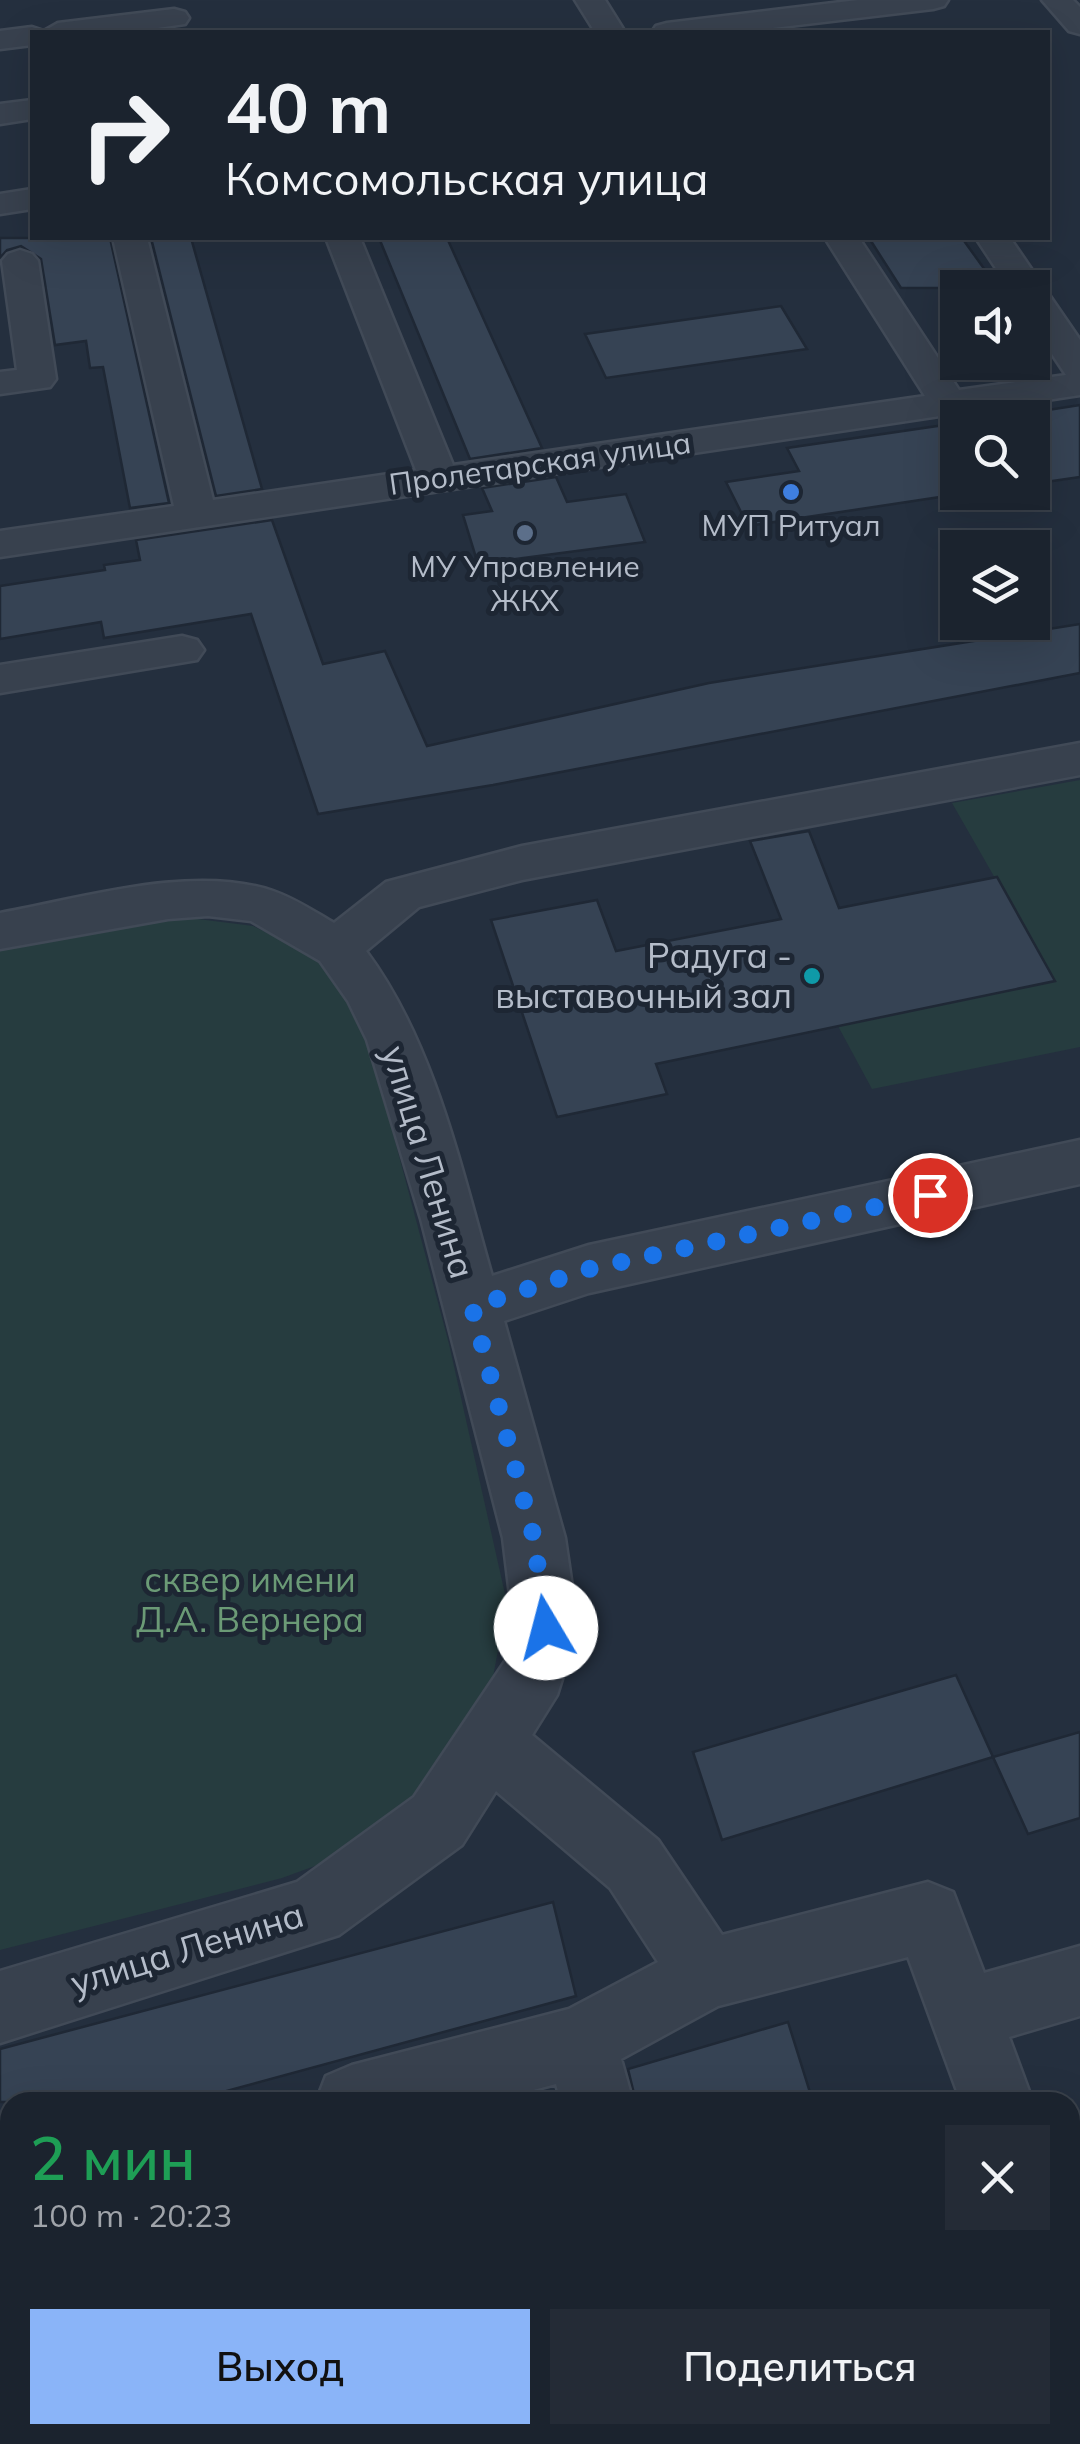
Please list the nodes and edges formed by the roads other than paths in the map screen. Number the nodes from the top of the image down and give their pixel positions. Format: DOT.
graph roads {
  1 [pos="590,0"];
  2 [pos="933,0"];
  3 [pos="1056,0"];
  4 [pos="174,17"];
  5 [pos="833,23"];
  6 [pos="1080,25"];
  7 [pos="73,30"];
  8 [pos="609,30"];
  9 [pos="704,30"];
  10 [pos="30,36"];
  11 [pos="0,40"];
  12 [pos="30,110"];
  13 [pos="0,114"];
  14 [pos="30,200"];
  15 [pos="0,204"];
  16 [pos="130,240"];
  17 [pos="344,240"];
  18 [pos="843,240"];
  19 [pos="995,240"];
  20 [pos="20,261"];
  21 [pos="1015,270"];
  22 [pos="1050,323"];
  23 [pos="1080,368"];
  24 [pos="0,383"];
  25 [pos="1080,384"];
  26 [pos="946,400"];
  27 [pos="975,400"];
  28 [pos="940,405"];
  29 [pos="439,480"];
  30 [pos="395,486"];
  31 [pos="196,515"];
  32 [pos="404,527"];
  33 [pos="0,544"];
  34 [pos="182,650"];
  35 [pos="0,679"];
  36 [pos="1080,759"];
  37 [pos="0,931"];
  38 [pos="337,948"];
  39 [pos="1080,1162"];
  40 [pos="472,1307"];
  41 [pos="491,1742"];
  42 [pos="707,1974"];
  43 [pos="1080,1981"];
  44 [pos="0,2007"];
  45 [pos="964,2014"];
  46 [pos="588,2072"];
  47 [pos="431,2092"];
  48 [pos="992,2092"];
  1 -- 8 [label="street"];
  2 -- 5 [label="street"];
  3 -- 6 [label="street"];
  4 -- 7 [label="street"];
  5 -- 9 [label="street"];
  10 -- 11 [label="street"];
  12 -- 13 [label="street"];
  14 -- 15 [label="street"];
  16 -- 31 [label="street"];
  17 -- 29 [label="street"];
  18 -- 26 [label="street"];
  19 -- 21 [label="street"];
  20 -- 24 [label="street"];
  22 -- 23 [label="street"];
  25 -- 27 [label="street, Пролетарская улица"];
  28 -- 29 [label="street, Пролетарская улица"];
  29 -- 30 [label="street, Пролетарская улица"];
  30 -- 31 [label="street, Пролетарская улица"];
  30 -- 32 [label="street"];
  31 -- 33 [label="street, Пролетарская улица"];
  34 -- 35 [label="street"];
  36 -- 38 [label="street"];
  37 -- 38 [label="street, улица Ленина"];
  38 -- 40 [label="street, улица Ленина"];
  39 -- 40 [label="street"];
  40 -- 41 [label="street, улица Ленина"];
  41 -- 42 [label="street"];
  41 -- 44 [label="street, улица Ленина"];
  42 -- 45 [label="street"];
  42 -- 46 [label="street"];
  43 -- 45 [label="street"];
  45 -- 48 [label="street"];
  46 -- 47 [label="street"];
}
